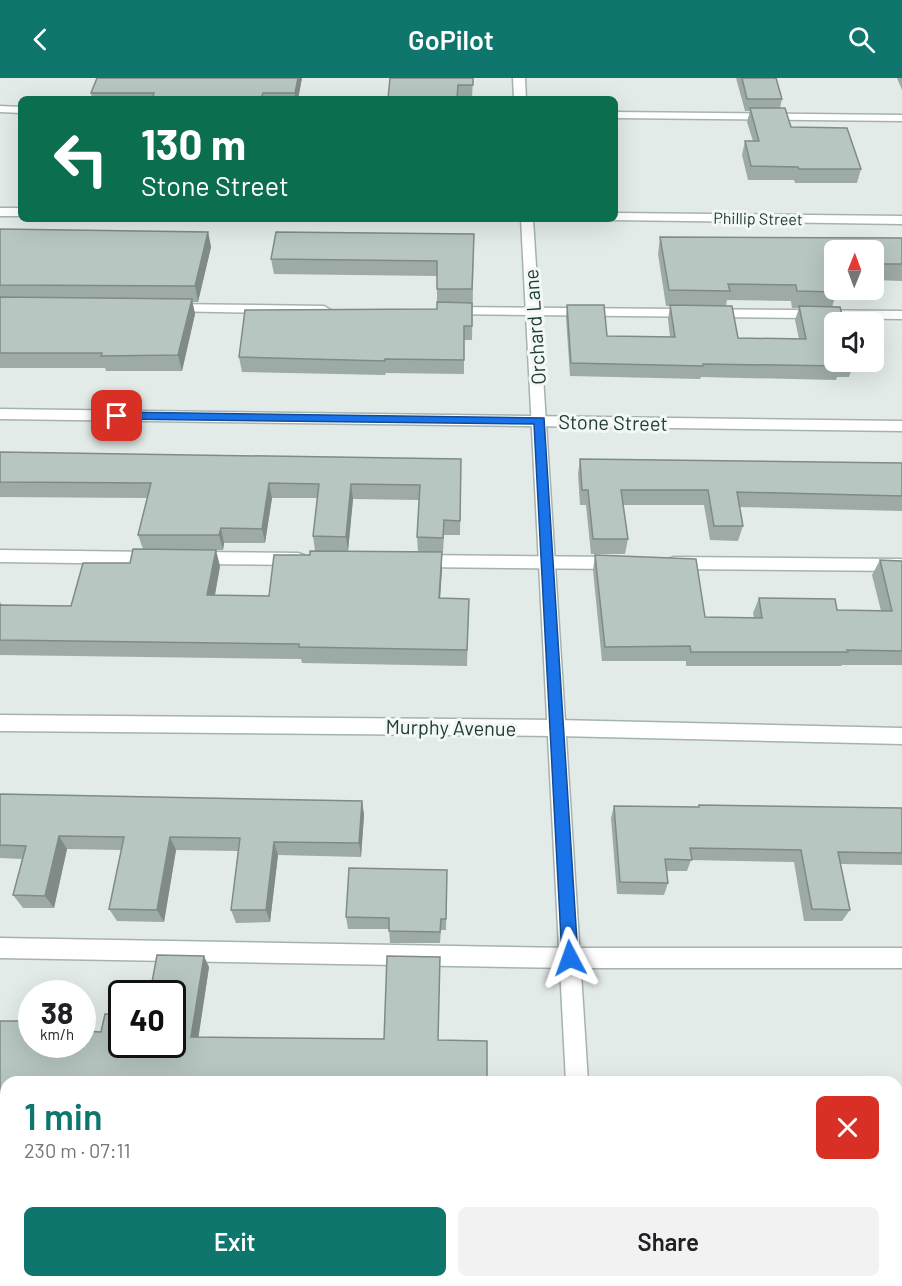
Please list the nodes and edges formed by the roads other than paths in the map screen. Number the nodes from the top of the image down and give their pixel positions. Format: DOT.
graph roads {
  1 [pos="519,78"];
  2 [pos="520,96"];
  3 [pos="0,109"];
  4 [pos="18,110"];
  5 [pos="618,115"];
  6 [pos="902,118"];
  7 [pos="0,212"];
  8 [pos="18,212"];
  9 [pos="618,217"];
  10 [pos="902,220"];
  11 [pos="527,222"];
  12 [pos="154,308"];
  13 [pos="343,310"];
  14 [pos="438,311"];
  15 [pos="533,312"];
  16 [pos="902,315"];
  17 [pos="0,414"];
  18 [pos="540,421"];
  19 [pos="902,426"];
  20 [pos="0,556"];
  21 [pos="309,559"];
  22 [pos="405,560"];
  23 [pos="547,562"];
  24 [pos="630,563"];
  25 [pos="654,563"];
  26 [pos="902,566"];
  27 [pos="0,723"];
  28 [pos="556,728"];
  29 [pos="902,736"];
  30 [pos="0,948"];
  31 [pos="570,958"];
  32 [pos="902,958"];
  33 [pos="577,1076"];
  1 -- 2 [label="street"];
  3 -- 4 [label="street"];
  5 -- 6 [label="street"];
  7 -- 8 [label="street"];
  9 -- 10 [label="street, Phillip Street"];
  11 -- 15 [label="street, Orchard Lane"];
  12 -- 13 [label="street"];
  14 -- 15 [label="street"];
  15 -- 16 [label="street"];
  15 -- 18 [label="street, Orchard Lane"];
  17 -- 18 [label="street, Stone Street"];
  18 -- 19 [label="street, Stone Street"];
  18 -- 23 [label="street, Orchard Lane"];
  20 -- 21 [label="street"];
  22 -- 23 [label="street"];
  23 -- 24 [label="street"];
  23 -- 28 [label="street, Orchard Lane"];
  25 -- 26 [label="street"];
  27 -- 28 [label="street, Murphy Avenue"];
  28 -- 29 [label="street, Murphy Avenue"];
  28 -- 31 [label="street, Orchard Lane"];
  30 -- 31 [label="street"];
  31 -- 32 [label="street"];
  31 -- 33 [label="street, Orchard Lane"];
}
